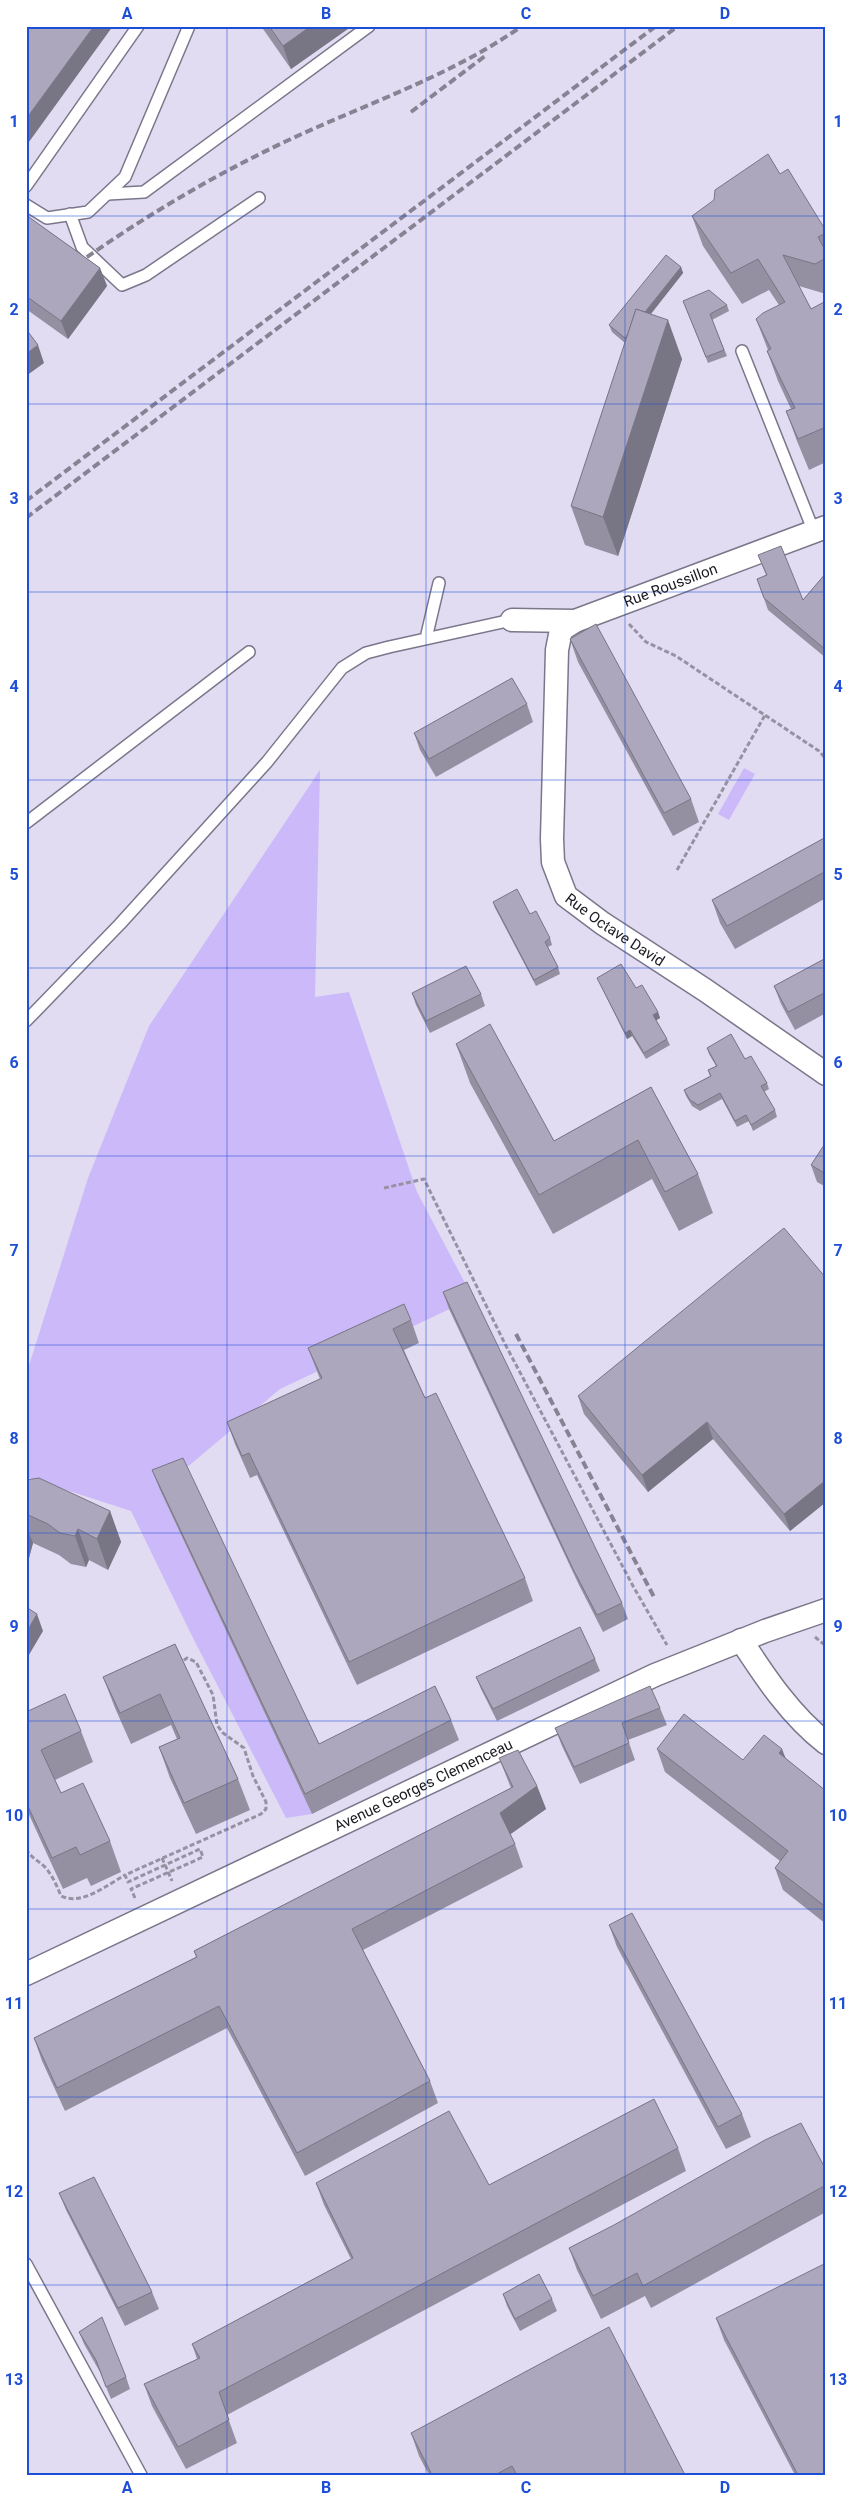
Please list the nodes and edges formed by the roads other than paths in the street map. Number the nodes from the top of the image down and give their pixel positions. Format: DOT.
graph roads {
  1 [pos="138,26"];
  2 [pos="189,26"];
  3 [pos="369,26"];
  4 [pos="26,186"];
  5 [pos="108,194"];
  6 [pos="259,198"];
  7 [pos="26,205"];
  8 [pos="70,214"];
  9 [pos="742,350"];
  10 [pos="820,529"];
  11 [pos="439,583"];
  12 [pos="512,620"];
  13 [pos="575,621"];
  14 [pos="428,634"];
  15 [pos="388,647"];
  16 [pos="249,652"];
  17 [pos="26,823"];
  18 [pos="26,1021"];
  19 [pos="826,1074"];
  20 [pos="826,1610"];
  21 [pos="741,1640"];
  22 [pos="826,1743"];
  23 [pos="26,1974"];
  24 [pos="26,2264"];
  25 [pos="141,2475"];
  1 -- 4 [label="lane"];
  2 -- 5 [label="lane"];
  3 -- 5 [label="lane"];
  5 -- 8 [label="lane"];
  6 -- 8 [label="lane"];
  7 -- 8 [label="lane"];
  9 -- 10 [label="lane"];
  10 -- 13 [label="street, Rue Roussillon"];
  11 -- 14 [label="lane"];
  12 -- 13 [label="street, Rue Roussillon"];
  12 -- 14 [label="lane"];
  12 -- 15 [label="lane"];
  13 -- 19 [label="street, Rue Octave David"];
  14 -- 15 [label="lane"];
  15 -- 18 [label="lane"];
  16 -- 17 [label="lane"];
  20 -- 21 [label="street, Avenue Georges Clemenceau"];
  21 -- 22 [label="street"];
  21 -- 23 [label="street, Avenue Georges Clemenceau"];
  24 -- 25 [label="lane"];
}
